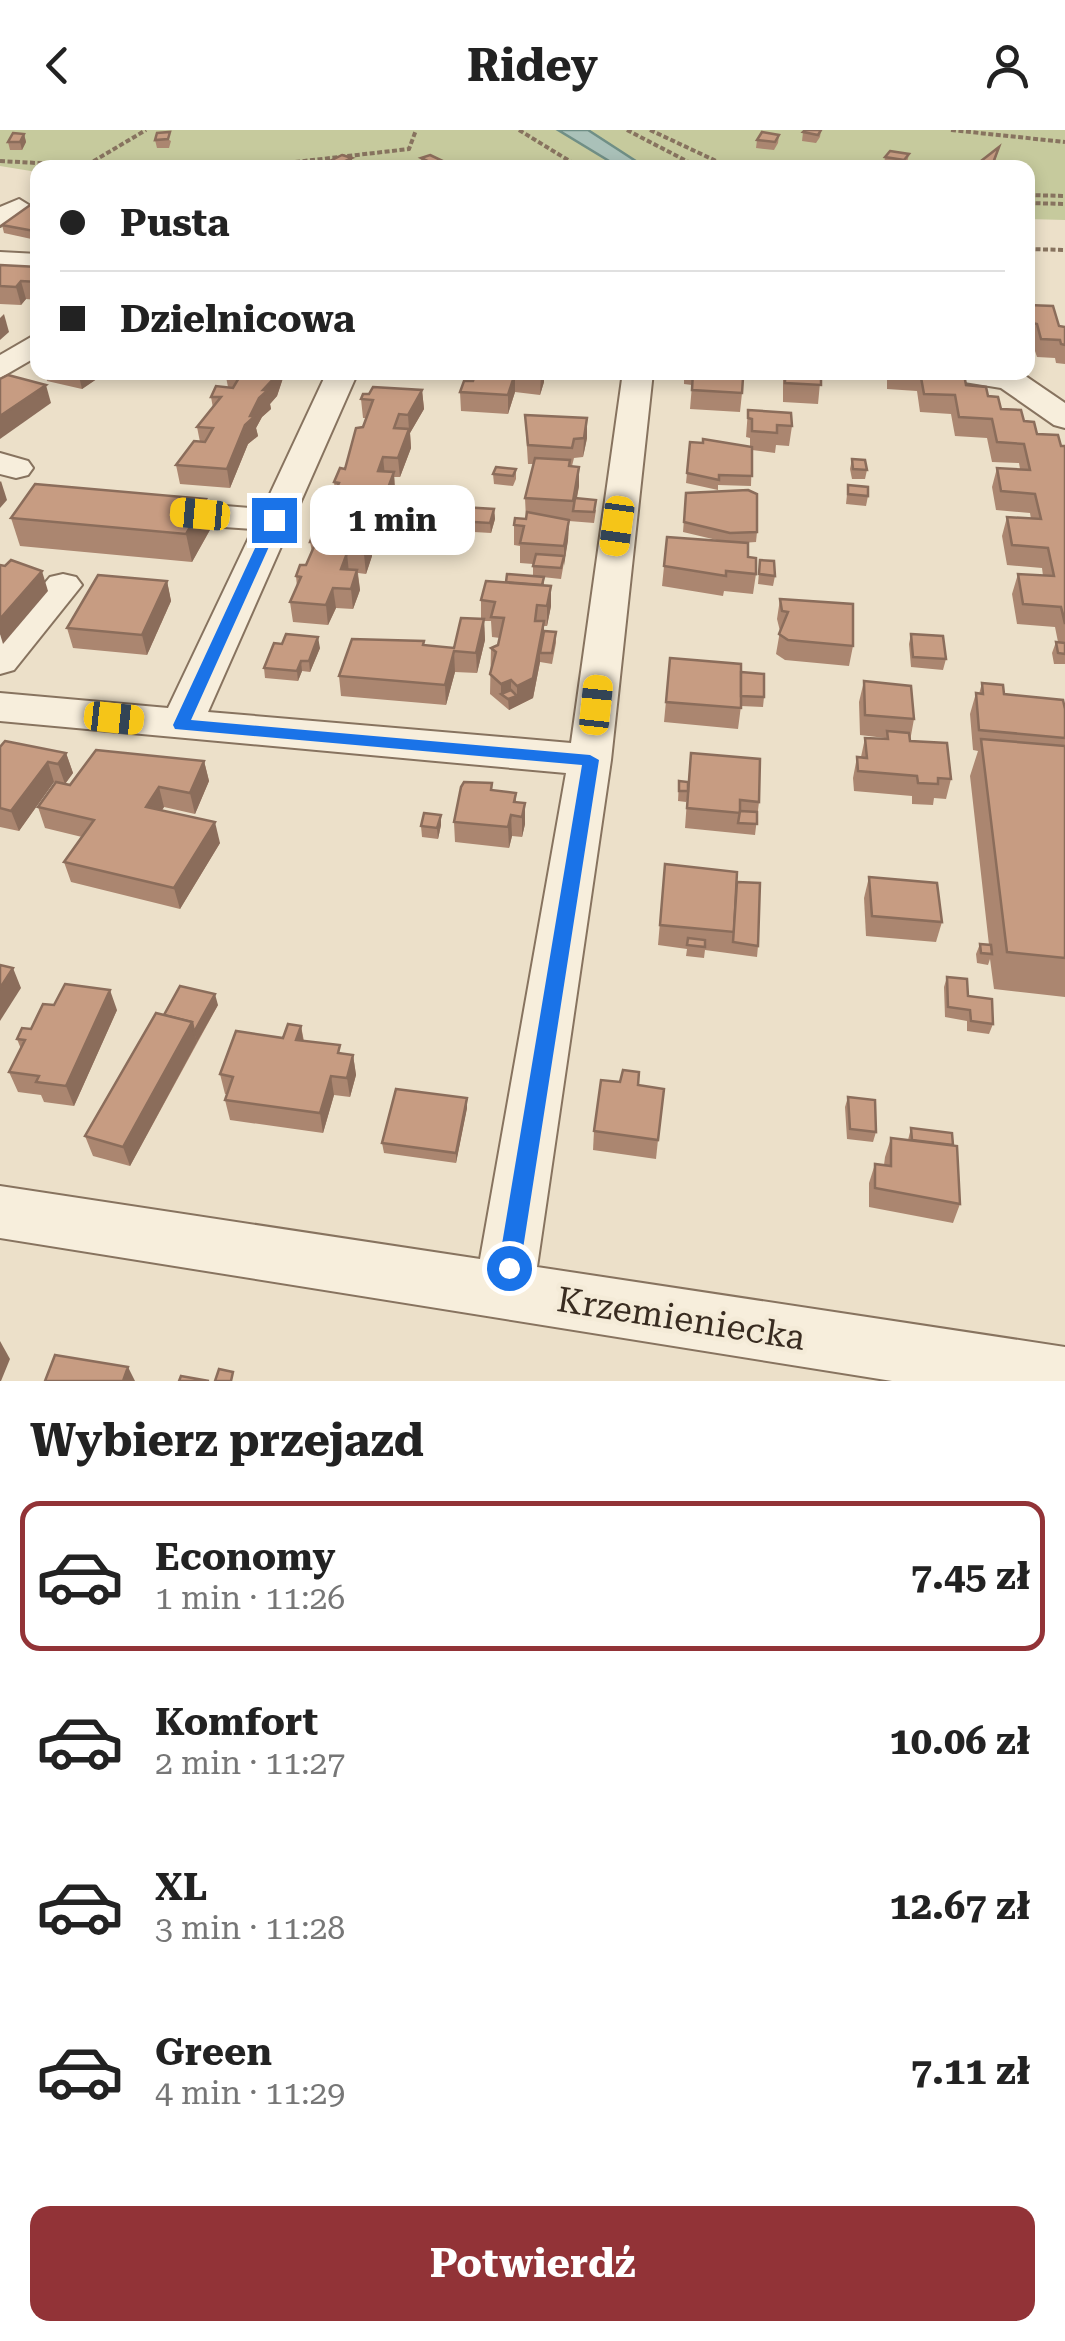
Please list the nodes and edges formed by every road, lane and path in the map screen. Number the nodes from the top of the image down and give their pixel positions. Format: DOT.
graph roads {
  1 [pos="146,130"];
  2 [pos="416,130"];
  3 [pos="519,130"];
  4 [pos="627,130"];
  5 [pos="650,130"];
  6 [pos="951,130"];
  7 [pos="1065,142"];
  8 [pos="95,160"];
  9 [pos="298,160"];
  10 [pos="568,160"];
  11 [pos="685,160"];
  12 [pos="714,160"];
  13 [pos="0,161"];
  14 [pos="30,163"];
  15 [pos="1035,195"];
  16 [pos="1065,196"];
  17 [pos="1035,203"];
  18 [pos="1065,204"];
  19 [pos="1035,249"];
  20 [pos="1065,250"];
  21 [pos="0,260"];
  22 [pos="30,262"];
  23 [pos="30,348"];
  24 [pos="0,369"];
  25 [pos="339,380"];
  26 [pos="637,380"];
  27 [pos="1010,380"];
  28 [pos="1065,418"];
  29 [pos="130,520"];
  30 [pos="274,520"];
  31 [pos="62,585"];
  32 [pos="0,661"];
  33 [pos="0,706"];
  34 [pos="181,725"];
  35 [pos="590,760"];
  36 [pos="0,1212"];
  37 [pos="504,1291"];
  38 [pos="1065,1378"];
  1 -- 8 [label="path"];
  2 -- 9 [label="path"];
  3 -- 10 [label="path"];
  4 -- 11 [label="path"];
  5 -- 12 [label="path"];
  6 -- 7 [label="path"];
  13 -- 14 [label="path"];
  15 -- 16 [label="path"];
  17 -- 18 [label="path"];
  19 -- 20 [label="path"];
  21 -- 22 [label="street"];
  23 -- 24 [label="street"];
  25 -- 30 [label="street"];
  26 -- 35 [label="street"];
  27 -- 28 [label="street"];
  29 -- 30 [label="street"];
  30 -- 34 [label="street"];
  31 -- 32 [label="street"];
  33 -- 34 [label="street"];
  34 -- 35 [label="street"];
  35 -- 37 [label="street"];
  36 -- 37 [label="street, Krzemieniecka"];
  37 -- 38 [label="street, Krzemieniecka"];
}
